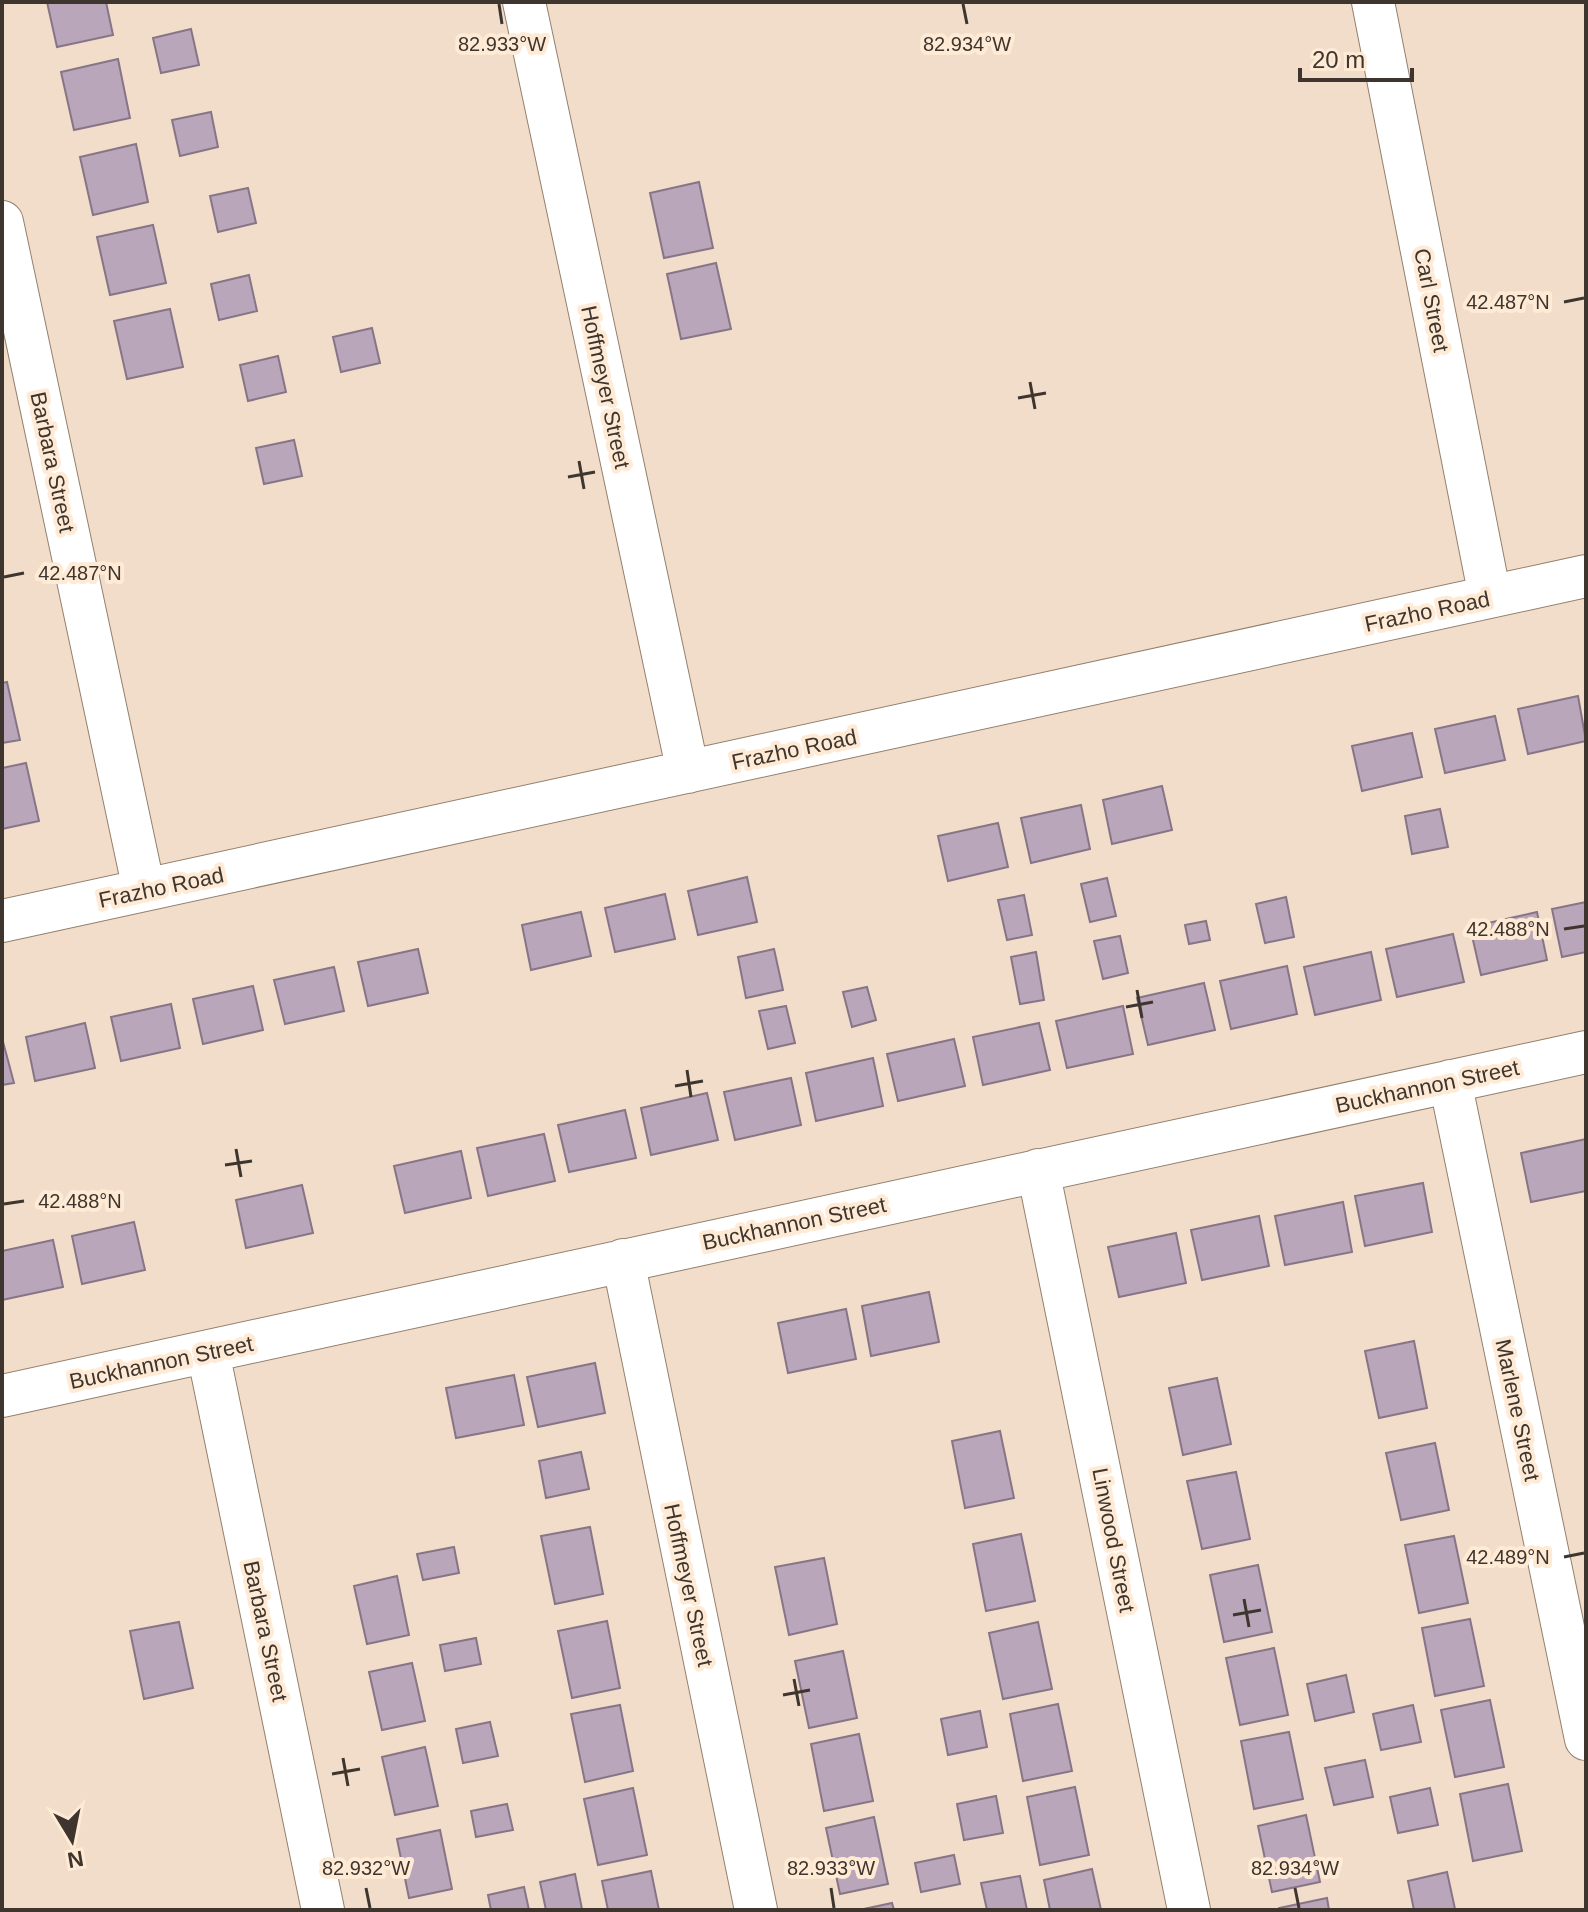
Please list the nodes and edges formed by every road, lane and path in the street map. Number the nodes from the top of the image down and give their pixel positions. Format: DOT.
graph roads {
  1 [pos="524,2"];
  2 [pos="1373,2"];
  3 [pos="2,222"];
  4 [pos="1586,576"];
  5 [pos="1490,597"];
  6 [pos="688,772"];
  7 [pos="144,890"];
  8 [pos="2,921"];
  9 [pos="1586,1052"];
  10 [pos="1450,1081"];
  11 [pos="1038,1170"];
  12 [pos="623,1260"];
  13 [pos="208,1352"];
  14 [pos="2,1396"];
  15 [pos="1586,1739"];
  16 [pos="323,1910"];
  17 [pos="756,1910"];
  18 [pos="1189,1910"];
  1 -- 6 [label="street, Hoffmeyer Street"];
  2 -- 5 [label="street, Carl Street"];
  3 -- 7 [label="street, Barbara Street"];
  4 -- 5 [label="street, Frazho Road"];
  5 -- 6 [label="street, Frazho Road"];
  6 -- 7 [label="street, Frazho Road"];
  7 -- 8 [label="street, Frazho Road"];
  9 -- 10 [label="street, Buckhannon Street"];
  10 -- 11 [label="street, Buckhannon Street"];
  10 -- 15 [label="street, Marlene Street"];
  11 -- 12 [label="street, Buckhannon Street"];
  11 -- 18 [label="street, Linwood Street"];
  12 -- 13 [label="street, Buckhannon Street"];
  12 -- 17 [label="street, Hoffmeyer Street"];
  13 -- 14 [label="street, Buckhannon Street"];
  13 -- 16 [label="street, Barbara Street"];
}
